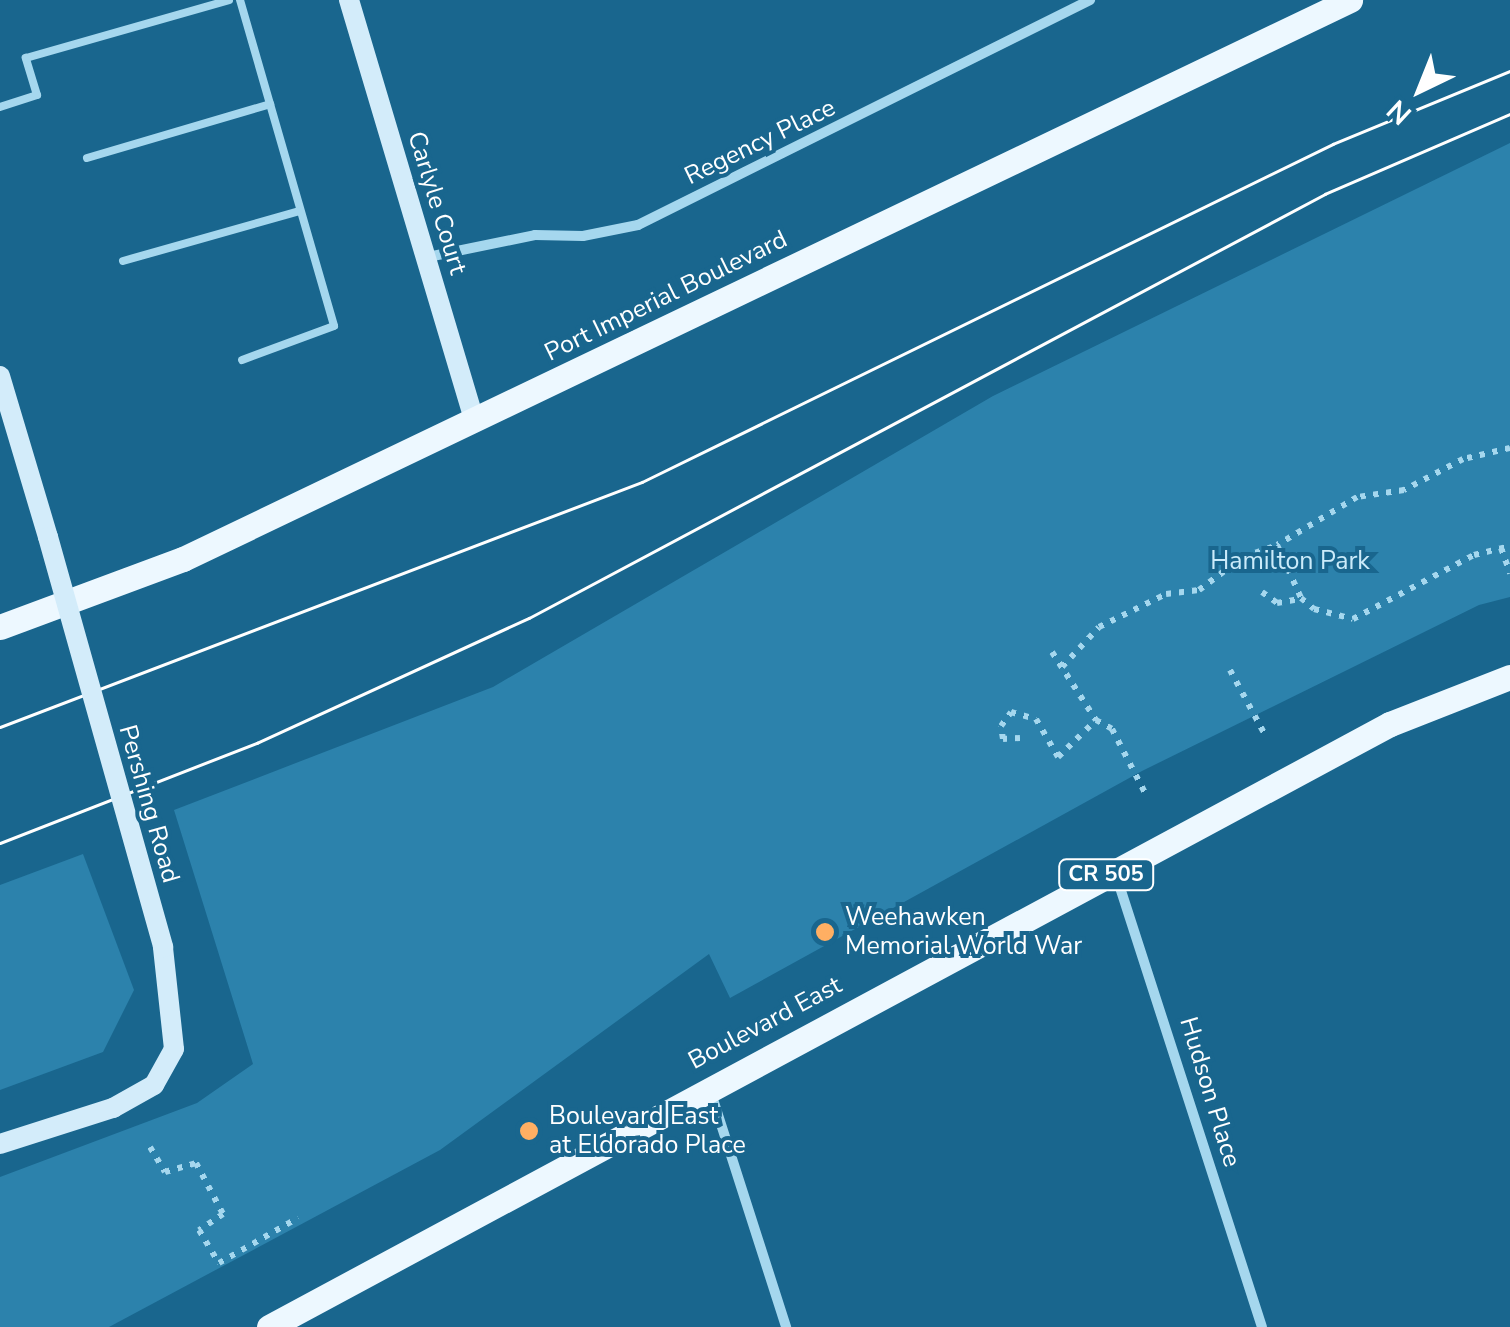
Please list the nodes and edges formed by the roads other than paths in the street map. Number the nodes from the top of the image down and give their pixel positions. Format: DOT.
graph roads {
  1 [pos="229,0"];
  2 [pos="240,0"];
  3 [pos="348,0"];
  4 [pos="1090,0"];
  5 [pos="1345,1"];
  6 [pos="270,104"];
  7 [pos="0,107"];
  8 [pos="87,158"];
  9 [pos="300,211"];
  10 [pos="428,256"];
  11 [pos="123,261"];
  12 [pos="242,360"];
  13 [pos="0,376"];
  14 [pos="476,422"];
  15 [pos="0,627"];
  16 [pos="1510,677"];
  17 [pos="1115,871"];
  18 [pos="710,1087"];
  19 [pos="0,1144"];
  20 [pos="306,1318"];
  21 [pos="269,1327"];
  22 [pos="786,1327"];
  23 [pos="1262,1327"];
  1 -- 7 [label="lane"];
  2 -- 6 [label="lane"];
  3 -- 10 [label="street, Carlyle Court"];
  4 -- 10 [label="street, Regency Place"];
  5 -- 14 [label="main road, Port Imperial Boulevard"];
  6 -- 8 [label="lane"];
  6 -- 9 [label="lane"];
  9 -- 11 [label="lane"];
  9 -- 12 [label="lane"];
  10 -- 14 [label="street, Carlyle Court"];
  13 -- 19 [label="street, Pershing Road, bridge"];
  14 -- 15 [label="main road, Port Imperial Boulevard"];
  16 -- 17 [label="main road, Boulevard East / CR 505"];
  17 -- 18 [label="main road, Boulevard East / CR 505"];
  17 -- 23 [label="street, Hudson Place"];
  18 -- 20 [label="main road, Boulevard East / CR 505"];
  18 -- 22 [label="street"];
  20 -- 21 [label="main road, Boulevard East / CR 505"];
}
